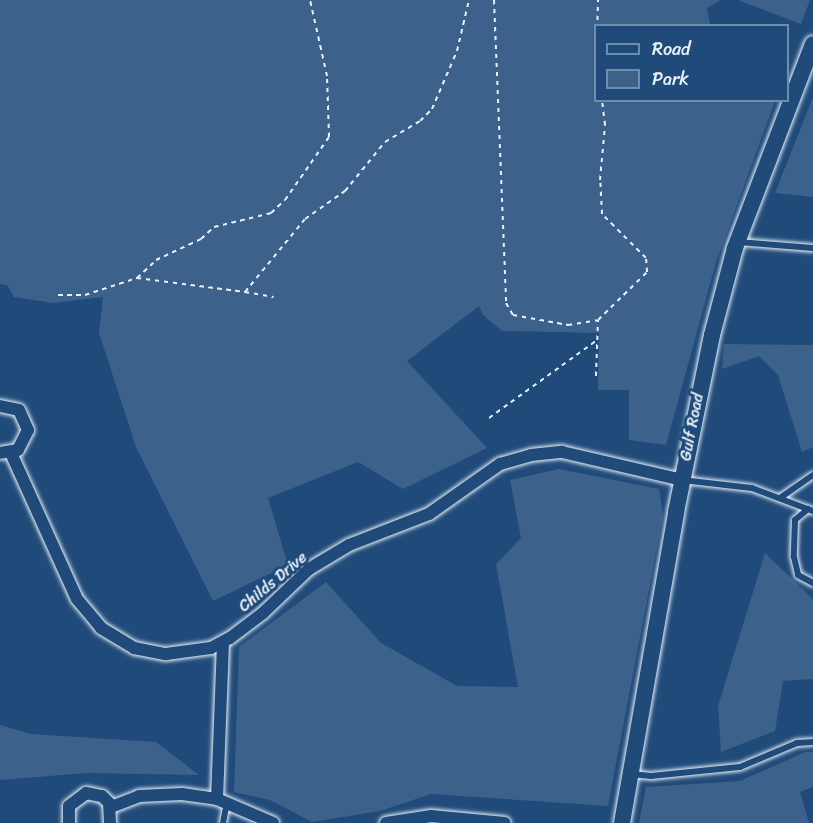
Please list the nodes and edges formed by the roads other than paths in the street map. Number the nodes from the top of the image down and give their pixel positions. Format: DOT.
graph roads {
  1 [pos="813,44"];
  2 [pos="738,242"];
  3 [pos="813,248"];
  4 [pos="0,406"];
  5 [pos="6,453"];
  6 [pos="813,475"];
  7 [pos="682,480"];
  8 [pos="780,498"];
  9 [pos="789,502"];
  10 [pos="811,510"];
  11 [pos="795,520"];
  12 [pos="813,583"];
  13 [pos="223,642"];
  14 [pos="813,742"];
  15 [pos="630,774"];
  16 [pos="222,801"];
  17 [pos="111,807"];
  18 [pos="69,823"];
  19 [pos="110,823"];
  20 [pos="223,823"];
  21 [pos="273,823"];
  22 [pos="386,823"];
  23 [pos="506,823"];
  24 [pos="622,823"];
  1 -- 2 [label="street, Gulf Road"];
  2 -- 3 [label="lane"];
  2 -- 7 [label="street, Gulf Road"];
  4 -- 5 [label="street, Childs Drive"];
  5 -- 13 [label="street, Childs Drive"];
  6 -- 8 [label="lane"];
  7 -- 8 [label="lane"];
  7 -- 13 [label="street, Childs Drive"];
  7 -- 15 [label="street, Gulf Road"];
  8 -- 9 [label="lane"];
  9 -- 10 [label="lane"];
  9 -- 11 [label="lane"];
  10 -- 11 [label="lane"];
  11 -- 12 [label="lane"];
  13 -- 16 [label="street"];
  14 -- 15 [label="lane"];
  15 -- 24 [label="street, Gulf Road"];
  16 -- 17 [label="street"];
  16 -- 20 [label="lane"];
  16 -- 21 [label="street"];
  17 -- 18 [label="street"];
  17 -- 19 [label="street"];
  22 -- 23 [label="street"];
}
